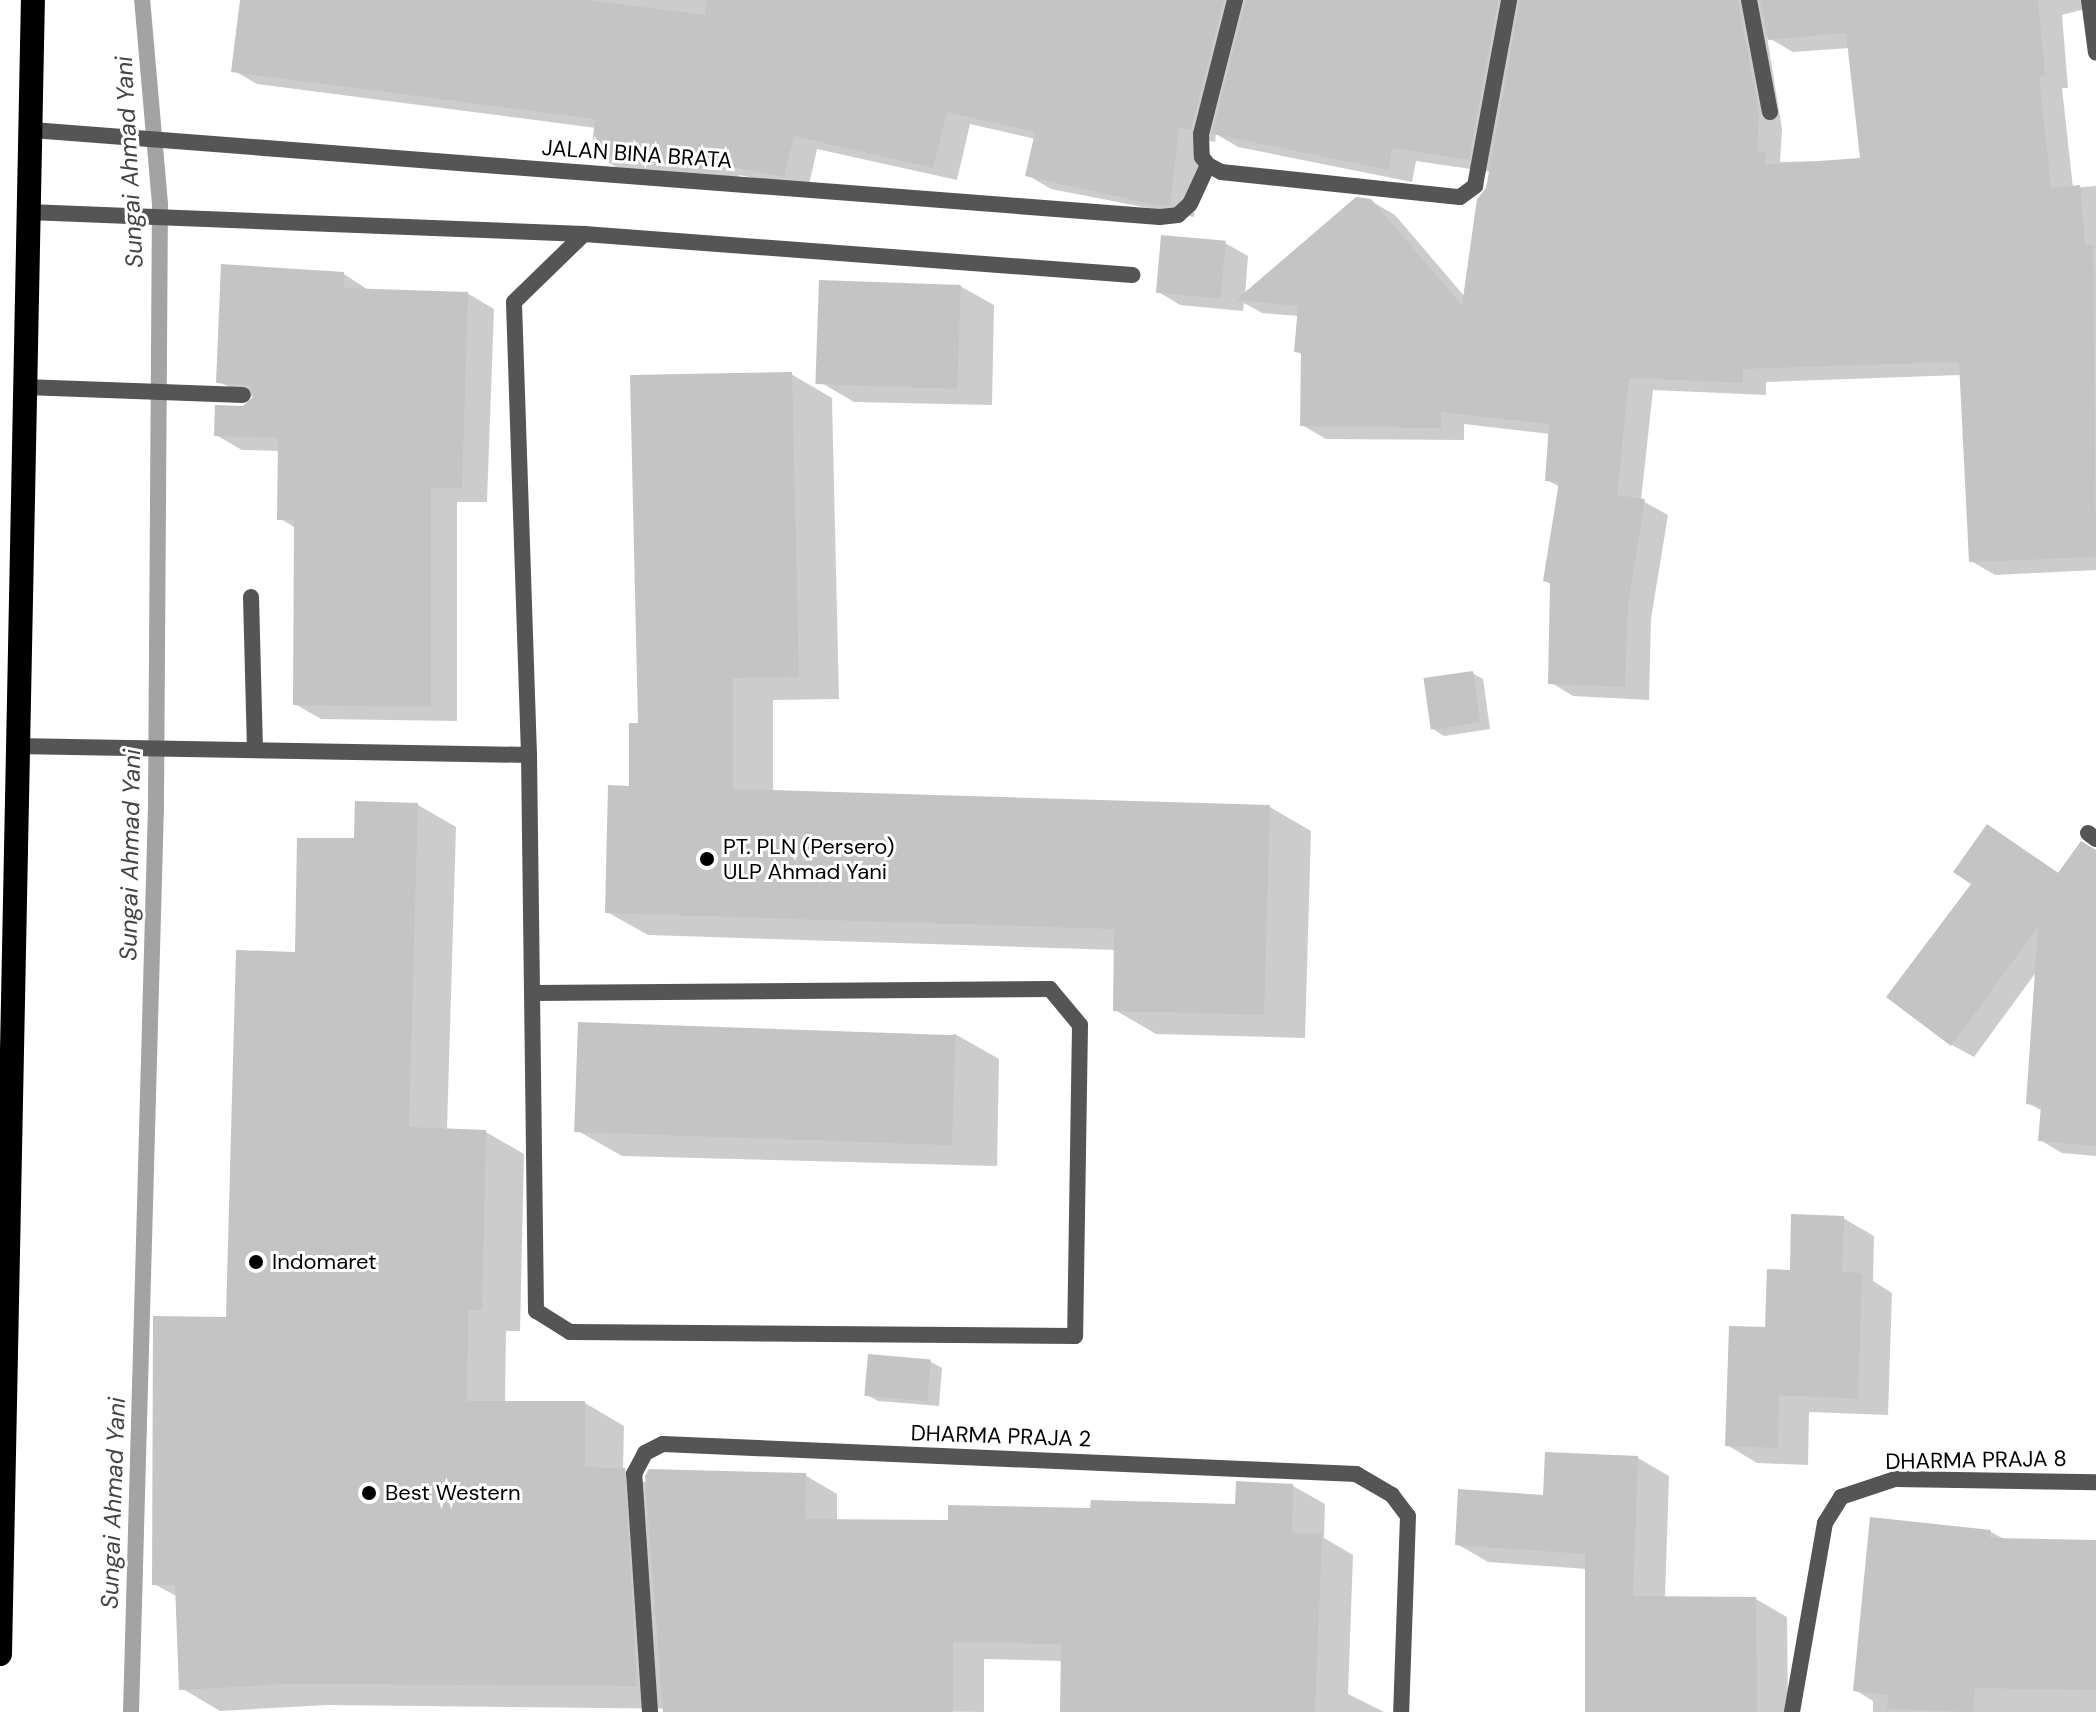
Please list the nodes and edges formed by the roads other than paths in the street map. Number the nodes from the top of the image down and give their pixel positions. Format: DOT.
graph roads {
  1 [pos="33,0"];
  2 [pos="1235,0"];
  3 [pos="1509,0"];
  4 [pos="1749,0"];
  5 [pos="2089,0"];
  6 [pos="2096,53"];
  7 [pos="1770,112"];
  8 [pos="32,130"];
  9 [pos="1208,165"];
  10 [pos="28,212"];
  11 [pos="584,234"];
  12 [pos="1132,275"];
  13 [pos="25,387"];
  14 [pos="243,395"];
  15 [pos="251,597"];
  16 [pos="15,746"];
  17 [pos="255,750"];
  18 [pos="529,755"];
  19 [pos="532,993"];
  20 [pos="2096,1482"];
  21 [pos="0,1654"];
  22 [pos="650,1712"];
  23 [pos="1401,1712"];
  24 [pos="1792,1712"];
  1 -- 8 [label="highway"];
  2 -- 9 [label="street"];
  3 -- 9 [label="street"];
  4 -- 7 [label="street"];
  5 -- 6 [label="street"];
  8 -- 9 [label="street, JALAN BINA BRATA"];
  8 -- 10 [label="highway"];
  10 -- 11 [label="street"];
  10 -- 13 [label="highway"];
  11 -- 12 [label="street"];
  11 -- 18 [label="street"];
  13 -- 14 [label="street"];
  13 -- 16 [label="highway"];
  15 -- 17 [label="street"];
  16 -- 17 [label="street"];
  16 -- 21 [label="highway"];
  17 -- 18 [label="street"];
  18 -- 19 [label="street"];
  19 -- 19 [label="street"];
  20 -- 24 [label="street, DHARMA PRAJA 8"];
  22 -- 23 [label="street, DHARMA PRAJA 2"];
}
